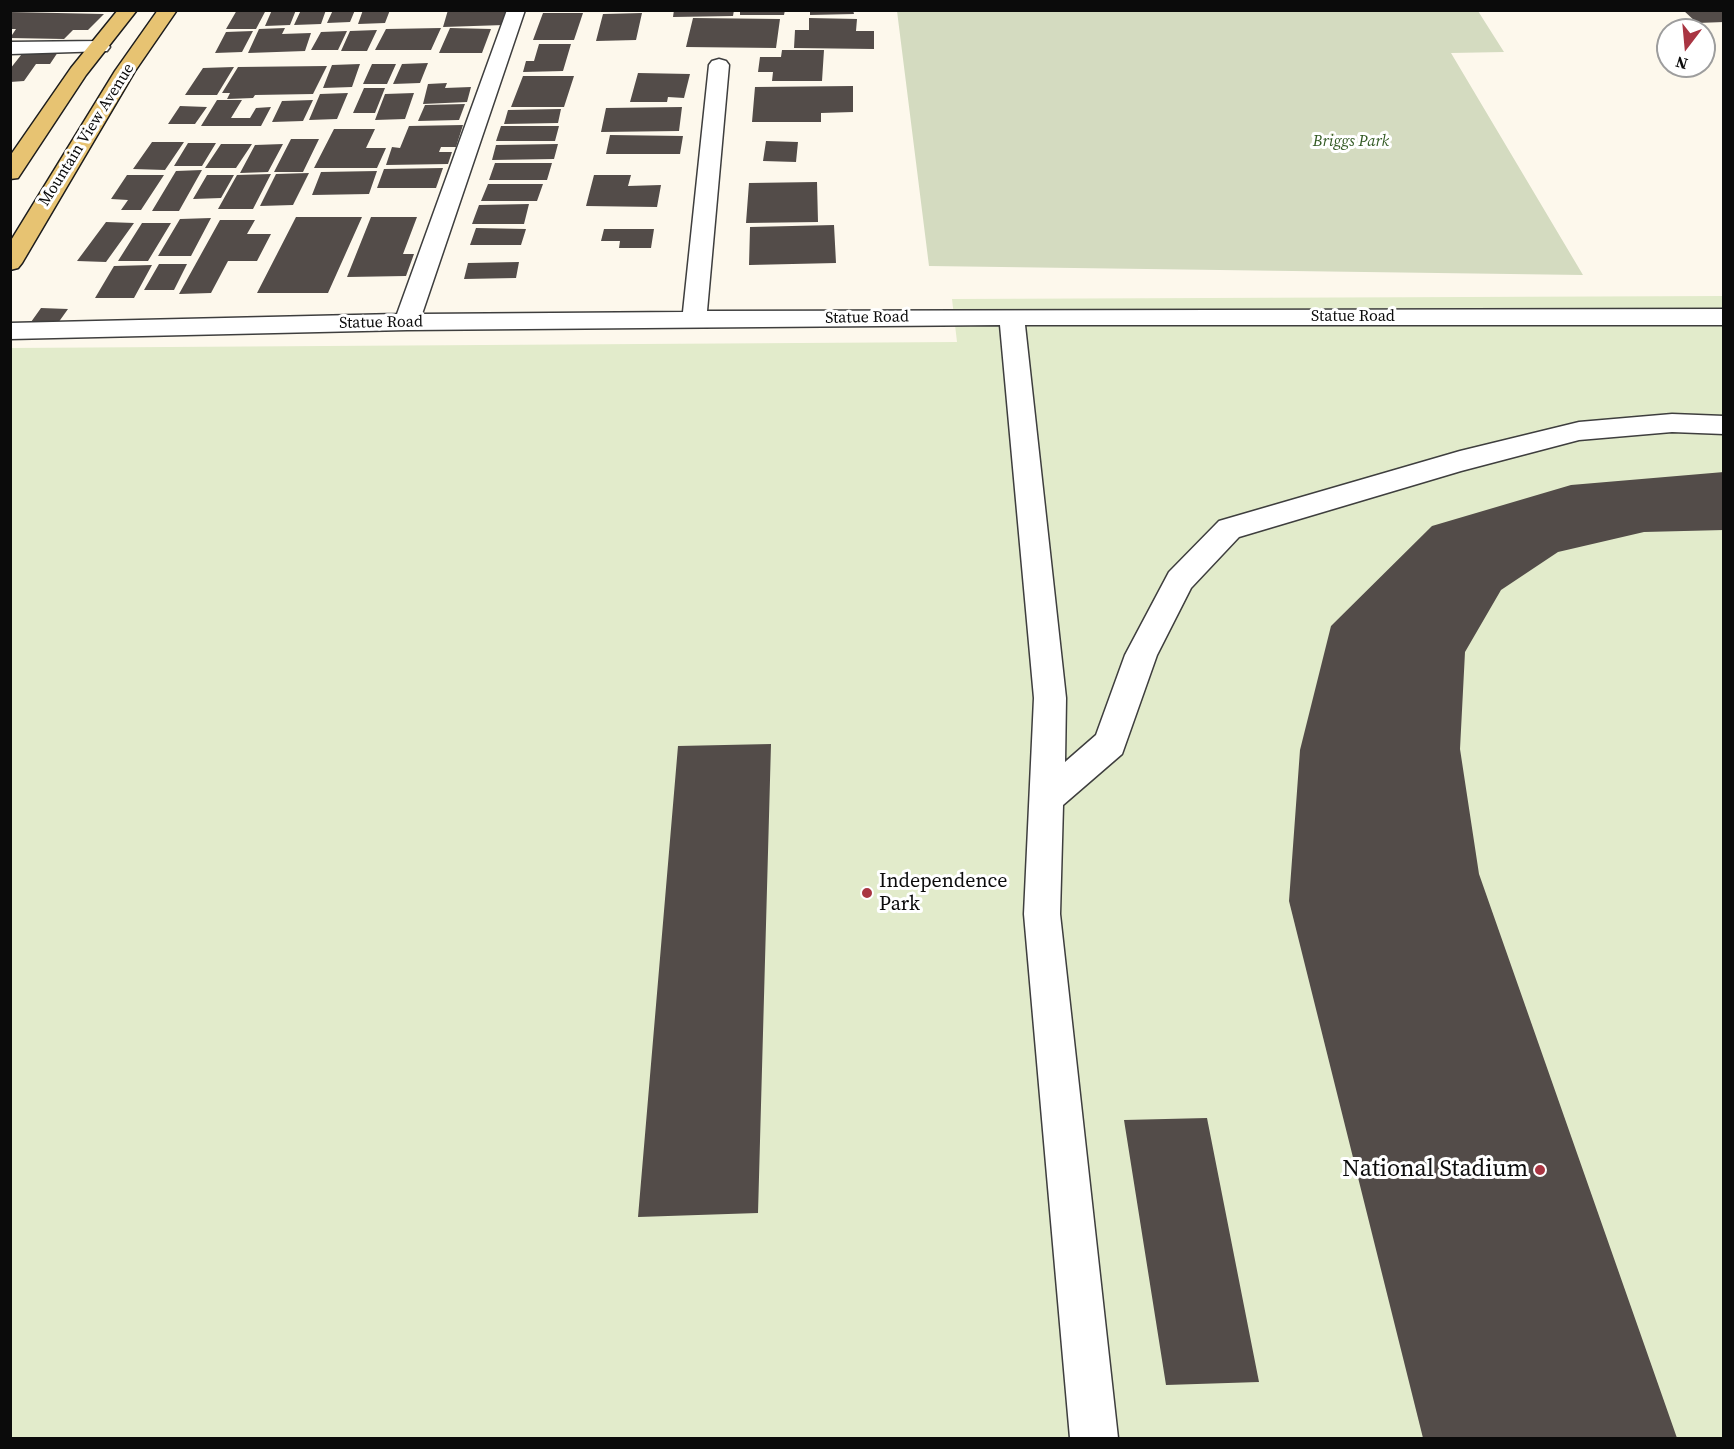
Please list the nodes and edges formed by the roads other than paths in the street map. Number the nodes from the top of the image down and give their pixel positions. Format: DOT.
graph roads {
  1 [pos="128,10"];
  2 [pos="168,10"];
  3 [pos="516,10"];
  4 [pos="100,47"];
  5 [pos="10,48"];
  6 [pos="718,65"];
  7 [pos="125,71"];
  8 [pos="78,72"];
  9 [pos="10,173"];
  10 [pos="10,263"];
  11 [pos="1724,317"];
  12 [pos="1012,318"];
  13 [pos="694,320"];
  14 [pos="407,322"];
  15 [pos="10,331"];
  16 [pos="1724,424"];
  17 [pos="1046,799"];
  18 [pos="1094,1438"];
  1 -- 4 [label="main road, Mountain View Avenue"];
  2 -- 7 [label="main road, Mountain View Avenue"];
  3 -- 14 [label="street"];
  4 -- 5 [label="street"];
  4 -- 8 [label="main road, Mountain View Avenue"];
  6 -- 13 [label="street"];
  7 -- 8 [label="main road"];
  7 -- 10 [label="main road, Mountain View Avenue"];
  8 -- 9 [label="main road, Mountain View Avenue"];
  11 -- 12 [label="street, Statue Road"];
  12 -- 13 [label="street, Statue Road"];
  12 -- 17 [label="street"];
  13 -- 14 [label="street, Statue Road"];
  14 -- 15 [label="street, Statue Road"];
  16 -- 17 [label="street"];
  17 -- 18 [label="street"];
}
